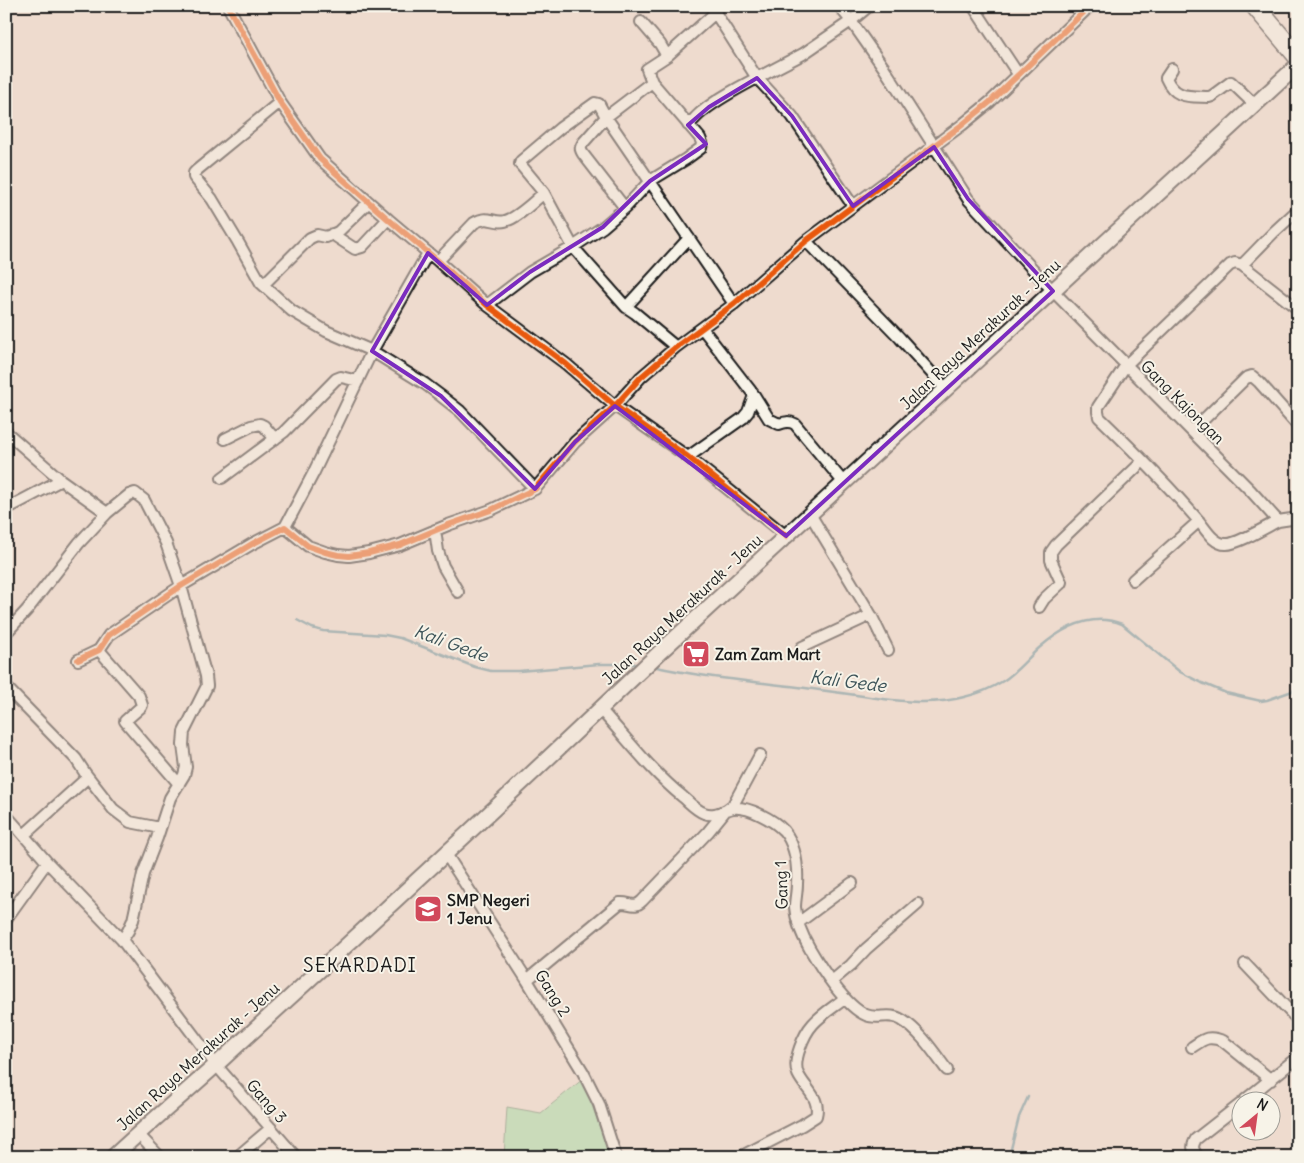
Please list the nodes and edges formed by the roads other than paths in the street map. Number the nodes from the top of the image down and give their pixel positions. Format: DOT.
graph roads {
  1 [pos="228,6"];
  2 [pos="839,6"];
  3 [pos="869,6"];
  4 [pos="973,6"];
  5 [pos="1090,6"];
  6 [pos="1255,6"];
  7 [pos="715,8"];
  8 [pos="1079,10"];
  9 [pos="851,21"];
  10 [pos="641,22"];
  11 [pos="667,56"];
  12 [pos="1298,57"];
  13 [pos="1298,65"];
  14 [pos="1172,69"];
  15 [pos="1018,74"];
  16 [pos="757,78"];
  17 [pos="652,82"];
  18 [pos="280,102"];
  19 [pos="1254,105"];
  20 [pos="606,117"];
  21 [pos="688,125"];
  22 [pos="934,147"];
  23 [pos="650,181"];
  24 [pos="544,193"];
  25 [pos="369,202"];
  26 [pos="852,206"];
  27 [pos="625,208"];
  28 [pos="1298,210"];
  29 [pos="388,219"];
  30 [pos="332,234"];
  31 [pos="689,238"];
  32 [pos="806,241"];
  33 [pos="573,247"];
  34 [pos="428,253"];
  35 [pos="438,260"];
  36 [pos="1242,265"];
  37 [pos="263,285"];
  38 [pos="1053,290"];
  39 [pos="734,304"];
  40 [pos="487,305"];
  41 [pos="626,307"];
  42 [pos="1298,309"];
  43 [pos="702,328"];
  44 [pos="676,347"];
  45 [pos="372,352"];
  46 [pos="1126,365"];
  47 [pos="358,380"];
  48 [pos="946,389"];
  49 [pos="754,395"];
  50 [pos="615,406"];
  51 [pos="1298,426"];
  52 [pos="1192,431"];
  53 [pos="6,432"];
  54 [pos="275,439"];
  55 [pos="226,440"];
  56 [pos="688,457"];
  57 [pos="1143,461"];
  58 [pos="222,478"];
  59 [pos="61,480"];
  60 [pos="844,483"];
  61 [pos="535,489"];
  62 [pos="6,509"];
  63 [pos="107,513"];
  64 [pos="810,514"];
  65 [pos="1298,518"];
  66 [pos="1199,521"];
  67 [pos="1278,521"];
  68 [pos="285,527"];
  69 [pos="435,530"];
  70 [pos="786,536"];
  71 [pos="1133,580"];
  72 [pos="181,586"];
  73 [pos="458,592"];
  74 [pos="1039,607"];
  75 [pos="872,615"];
  76 [pos="6,633"];
  77 [pos="802,647"];
  78 [pos="100,650"];
  79 [pos="888,650"];
  80 [pos="78,660"];
  81 [pos="6,687"];
  82 [pos="600,710"];
  83 [pos="760,756"];
  84 [pos="88,777"];
  85 [pos="179,784"];
  86 [pos="725,811"];
  87 [pos="6,815"];
  88 [pos="160,828"];
  89 [pos="24,835"];
  90 [pos="446,854"];
  91 [pos="47,862"];
  92 [pos="852,882"];
  93 [pos="918,904"];
  94 [pos="6,918"];
  95 [pos="798,923"];
  96 [pos="122,940"];
  97 [pos="1245,964"];
  98 [pos="527,980"];
  99 [pos="832,981"];
  100 [pos="844,998"];
  101 [pos="1298,1020"];
  102 [pos="1192,1047"];
  103 [pos="1298,1057"];
  104 [pos="216,1065"];
  105 [pos="947,1070"];
  106 [pos="1270,1080"];
  107 [pos="1258,1090"];
  108 [pos="1232,1111"];
  109 [pos="272,1128"];
  110 [pos="138,1134"];
  111 [pos="113,1157"];
  112 [pos="160,1157"];
  113 [pos="237,1157"];
  114 [pos="296,1157"];
  115 [pos="616,1157"];
  116 [pos="740,1157"];
  117 [pos="1198,1157"];
  1 -- 18 [label="street"];
  2 -- 9 [label="street, Gang Kajongan"];
  3 -- 9 [label="street"];
  4 -- 15 [label="street"];
  5 -- 8 [label="street"];
  6 -- 12 [label="highway"];
  7 -- 11 [label="street"];
  7 -- 16 [label="street"];
  8 -- 15 [label="street"];
  9 -- 16 [label="street"];
  9 -- 22 [label="street, Gang Kajongan"];
  10 -- 11 [label="street"];
  11 -- 17 [label="street"];
  13 -- 19 [label="main road, Jalan Raya Merakurak - Jenu"];
  14 -- 19 [label="street"];
  15 -- 22 [label="street"];
  16 -- 21 [label="street"];
  16 -- 26 [label="street"];
  17 -- 20 [label="street"];
  17 -- 21 [label="street"];
  18 -- 25 [label="street"];
  18 -- 37 [label="street"];
  19 -- 38 [label="main road, Jalan Raya Merakurak - Jenu"];
  20 -- 23 [label="street"];
  20 -- 24 [label="street"];
  20 -- 27 [label="street"];
  21 -- 23 [label="street"];
  22 -- 26 [label="street"];
  22 -- 38 [label="street, Gang Kajongan"];
  23 -- 27 [label="street"];
  23 -- 31 [label="street"];
  24 -- 33 [label="street"];
  24 -- 35 [label="street"];
  25 -- 29 [label="street"];
  25 -- 30 [label="street"];
  26 -- 32 [label="street"];
  27 -- 33 [label="street"];
  28 -- 36 [label="street"];
  29 -- 30 [label="street"];
  29 -- 34 [label="street"];
  30 -- 37 [label="street"];
  31 -- 39 [label="street"];
  31 -- 41 [label="street"];
  32 -- 39 [label="street"];
  32 -- 48 [label="street"];
  33 -- 40 [label="street"];
  33 -- 41 [label="street"];
  34 -- 35 [label="street"];
  34 -- 45 [label="street"];
  35 -- 40 [label="street"];
  36 -- 42 [label="street"];
  36 -- 46 [label="street"];
  37 -- 45 [label="street"];
  38 -- 46 [label="street, Gang Kajongan"];
  38 -- 48 [label="main road, Jalan Raya Merakurak - Jenu"];
  39 -- 43 [label="street"];
  40 -- 50 [label="street"];
  41 -- 44 [label="street"];
  43 -- 44 [label="street"];
  43 -- 49 [label="street"];
  44 -- 50 [label="street"];
  45 -- 47 [label="street"];
  45 -- 61 [label="street"];
  46 -- 52 [label="street, Gang Kajongan"];
  46 -- 57 [label="street"];
  47 -- 54 [label="street"];
  47 -- 68 [label="street"];
  48 -- 60 [label="main road, Jalan Raya Merakurak - Jenu"];
  49 -- 56 [label="street"];
  49 -- 60 [label="street"];
  50 -- 56 [label="street"];
  50 -- 61 [label="street"];
  51 -- 52 [label="street"];
  52 -- 67 [label="street, Gang Kajongan"];
  53 -- 59 [label="street"];
  54 -- 55 [label="street"];
  54 -- 58 [label="street"];
  56 -- 70 [label="street"];
  57 -- 66 [label="street"];
  57 -- 74 [label="street"];
  59 -- 62 [label="street"];
  59 -- 63 [label="street"];
  60 -- 64 [label="main road, Jalan Raya Merakurak - Jenu"];
  61 -- 69 [label="street"];
  63 -- 72 [label="street"];
  63 -- 76 [label="street"];
  64 -- 70 [label="main road, Jalan Raya Merakurak - Jenu"];
  64 -- 75 [label="street"];
  65 -- 67 [label="street"];
  66 -- 67 [label="street"];
  66 -- 71 [label="street"];
  68 -- 69 [label="street"];
  68 -- 72 [label="street"];
  69 -- 73 [label="street"];
  70 -- 82 [label="main road, Jalan Raya Merakurak - Jenu"];
  72 -- 78 [label="street"];
  72 -- 85 [label="street"];
  75 -- 77 [label="street"];
  75 -- 79 [label="street"];
  78 -- 80 [label="street"];
  78 -- 85 [label="street"];
  81 -- 84 [label="street"];
  82 -- 86 [label="street, Gang 1"];
  82 -- 90 [label="main road, Jalan Raya Merakurak - Jenu"];
  83 -- 86 [label="street"];
  84 -- 88 [label="street"];
  84 -- 89 [label="street"];
  85 -- 88 [label="street"];
  86 -- 95 [label="street, Gang 1"];
  86 -- 98 [label="street"];
  87 -- 89 [label="street, Gang 3"];
  88 -- 96 [label="street"];
  89 -- 91 [label="street, Gang 3"];
  90 -- 98 [label="street, Gang 2"];
  90 -- 104 [label="main road, Jalan Raya Merakurak - Jenu"];
  91 -- 94 [label="street"];
  91 -- 96 [label="street, Gang 3"];
  92 -- 95 [label="street"];
  93 -- 99 [label="street"];
  95 -- 99 [label="street, Gang 1"];
  96 -- 104 [label="street, Gang 3"];
  97 -- 101 [label="street"];
  98 -- 115 [label="street, Gang 2"];
  99 -- 100 [label="street, Gang 1"];
  100 -- 105 [label="street, Gang 1"];
  100 -- 116 [label="street"];
  102 -- 106 [label="street"];
  103 -- 106 [label="street"];
  104 -- 109 [label="street, Gang 3"];
  104 -- 110 [label="main road, Jalan Raya Merakurak - Jenu"];
  106 -- 107 [label="street"];
  108 -- 117 [label="street"];
  109 -- 113 [label="street"];
  109 -- 114 [label="street, Gang 3"];
  110 -- 111 [label="main road, Jalan Raya Merakurak - Jenu"];
  110 -- 112 [label="street"];
}
